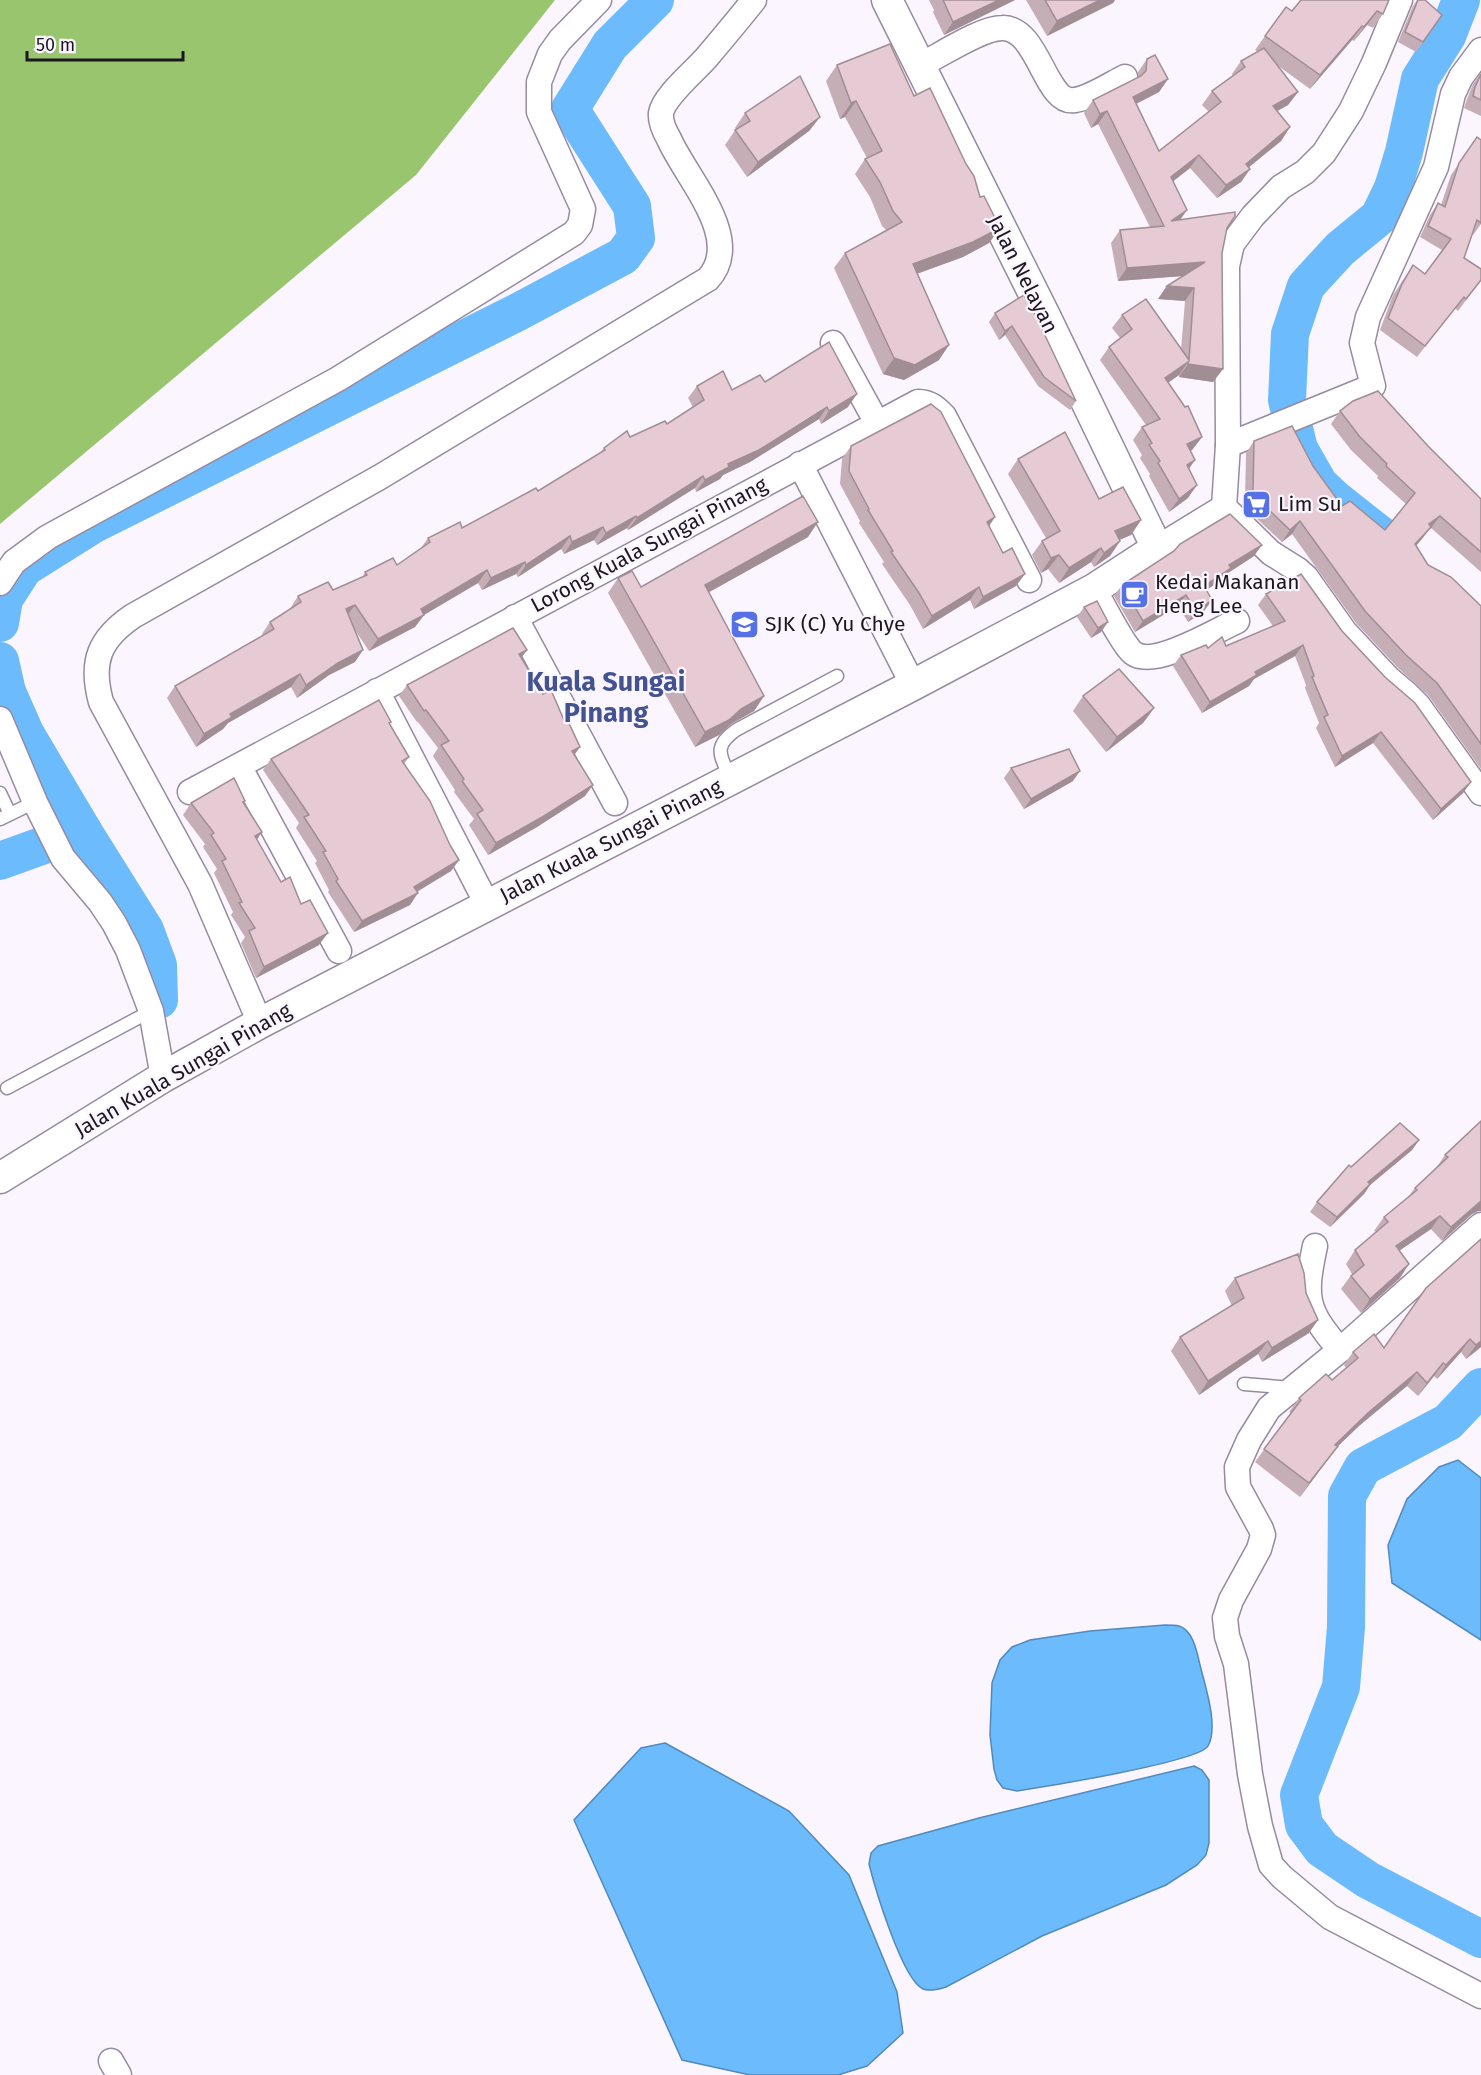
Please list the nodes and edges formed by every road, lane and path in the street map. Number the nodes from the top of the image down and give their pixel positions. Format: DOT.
graph roads {
  1 [pos="599,0"];
  2 [pos="754,0"];
  3 [pos="887,0"];
  4 [pos="1400,0"];
  5 [pos="1481,50"];
  6 [pos="919,66"];
  7 [pos="1125,77"];
  8 [pos="833,343"];
  9 [pos="877,423"];
  10 [pos="1236,441"];
  11 [pos="800,464"];
  12 [pos="1224,507"];
  13 [pos="1157,548"];
  14 [pos="1029,580"];
  15 [pos="0,583"];
  16 [pos="1094,589"];
  17 [pos="514,617"];
  18 [pos="1237,621"];
  19 [pos="837,676"];
  20 [pos="913,685"];
  21 [pos="377,691"];
  22 [pos="2,732"];
  23 [pos="239,766"];
  24 [pos="730,780"];
  25 [pos="190,792"];
  26 [pos="0,793"];
  27 [pos="1481,793"];
  28 [pos="34,802"];
  29 [pos="615,803"];
  30 [pos="5,816"];
  31 [pos="487,904"];
  32 [pos="339,951"];
  33 [pos="150,1011"];
  34 [pos="260,1023"];
  35 [pos="163,1077"];
  36 [pos="7,1088"];
  37 [pos="0,1178"];
  38 [pos="1481,1225"];
  39 [pos="1314,1246"];
  40 [pos="1340,1350"];
  41 [pos="1244,1384"];
  42 [pos="1293,1388"];
  43 [pos="1481,1996"];
  1 -- 15 [label="street"];
  2 -- 34 [label="street"];
  3 -- 6 [label="street, Jalan Nelayan"];
  4 -- 10 [label="street"];
  5 -- 10 [label="street"];
  6 -- 7 [label="street"];
  6 -- 13 [label="street, Jalan Nelayan"];
  8 -- 9 [label="street"];
  9 -- 11 [label="street, Lorong Kuala Sungai Pinang"];
  9 -- 14 [label="street, Lorong Kuala Sungai Pinang"];
  10 -- 12 [label="street"];
  11 -- 17 [label="street, Lorong Kuala Sungai Pinang"];
  11 -- 20 [label="street"];
  12 -- 13 [label="street, Jalan Kuala Sungai Pinang"];
  12 -- 27 [label="street"];
  13 -- 16 [label="street, Jalan Kuala Sungai Pinang"];
  16 -- 18 [label="street"];
  16 -- 20 [label="street, Jalan Kuala Sungai Pinang"];
  17 -- 21 [label="street, Lorong Kuala Sungai Pinang"];
  17 -- 29 [label="street"];
  19 -- 24 [label="lane"];
  20 -- 24 [label="street, Jalan Kuala Sungai Pinang"];
  21 -- 23 [label="street, Lorong Kuala Sungai Pinang"];
  21 -- 31 [label="street"];
  22 -- 28 [label="street"];
  23 -- 25 [label="street, Lorong Kuala Sungai Pinang"];
  23 -- 32 [label="street"];
  24 -- 31 [label="street, Jalan Kuala Sungai Pinang"];
  26 -- 30 [label="lane"];
  28 -- 30 [label="lane"];
  28 -- 33 [label="street"];
  31 -- 34 [label="street, Jalan Kuala Sungai Pinang"];
  33 -- 35 [label="street"];
  33 -- 36 [label="lane"];
  34 -- 35 [label="street, Jalan Kuala Sungai Pinang"];
  35 -- 37 [label="street, Jalan Kuala Sungai Pinang"];
  38 -- 40 [label="street"];
  39 -- 40 [label="street"];
  40 -- 42 [label="street"];
  41 -- 42 [label="lane"];
  42 -- 43 [label="street"];
}
